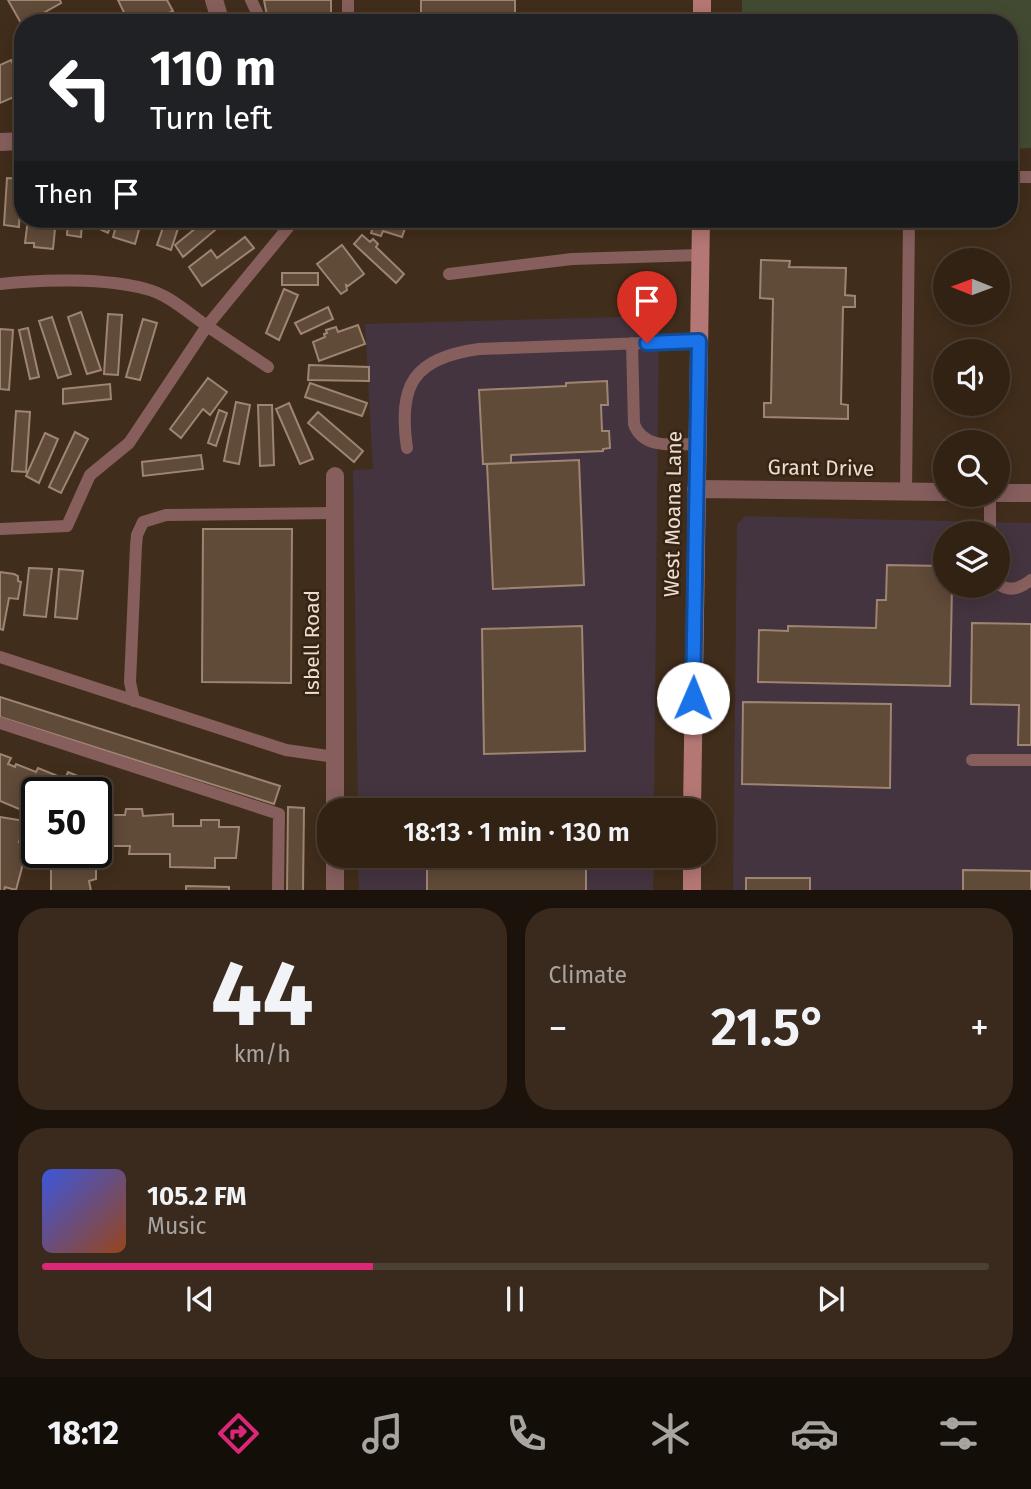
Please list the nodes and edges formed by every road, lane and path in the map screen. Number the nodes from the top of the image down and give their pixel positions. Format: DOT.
graph roads {
  1 [pos="288,228"];
  2 [pos="701,228"];
  3 [pos="909,228"];
  4 [pos="700,255"];
  5 [pos="449,274"];
  6 [pos="0,284"];
  7 [pos="206,326"];
  8 [pos="699,341"];
  9 [pos="632,344"];
  10 [pos="268,368"];
  11 [pos="697,444"];
  12 [pos="407,448"];
  13 [pos="335,476"];
  14 [pos="696,489"];
  15 [pos="906,492"];
  16 [pos="933,492"];
  17 [pos="1010,493"];
  18 [pos="1031,494"];
  19 [pos="335,513"];
  20 [pos="0,529"];
  21 [pos="1031,580"];
  22 [pos="1010,588"];
  23 [pos="0,657"];
  24 [pos="134,701"];
  25 [pos="0,723"];
  26 [pos="335,757"];
  27 [pos="972,760"];
  28 [pos="1031,760"];
  29 [pos="335,798"];
  30 [pos="692,798"];
  31 [pos="335,868"];
  32 [pos="692,868"];
  33 [pos="278,890"];
  34 [pos="335,890"];
  35 [pos="692,890"];
  1 -- 7 [label="lane"];
  2 -- 4 [label="main road, West Moana Lane"];
  3 -- 15 [label="lane"];
  4 -- 5 [label="lane"];
  4 -- 8 [label="main road, West Moana Lane"];
  6 -- 7 [label="lane"];
  7 -- 10 [label="lane"];
  7 -- 20 [label="lane"];
  8 -- 9 [label="lane"];
  8 -- 11 [label="main road, West Moana Lane"];
  9 -- 11 [label="lane"];
  9 -- 12 [label="lane"];
  11 -- 14 [label="main road, West Moana Lane"];
  13 -- 19 [label="street, Isbell Road"];
  14 -- 15 [label="street, Grant Drive"];
  14 -- 30 [label="main road, West Moana Lane"];
  15 -- 16 [label="street, Grant Drive"];
  17 -- 18 [label="street"];
  19 -- 24 [label="lane"];
  19 -- 26 [label="street, Isbell Road"];
  21 -- 22 [label="lane"];
  23 -- 24 [label="lane"];
  24 -- 26 [label="lane"];
  25 -- 33 [label="lane"];
  26 -- 29 [label="street, Isbell Road"];
  27 -- 28 [label="lane"];
  31 -- 34 [label="street"];
  32 -- 35 [label="main road"];
}
